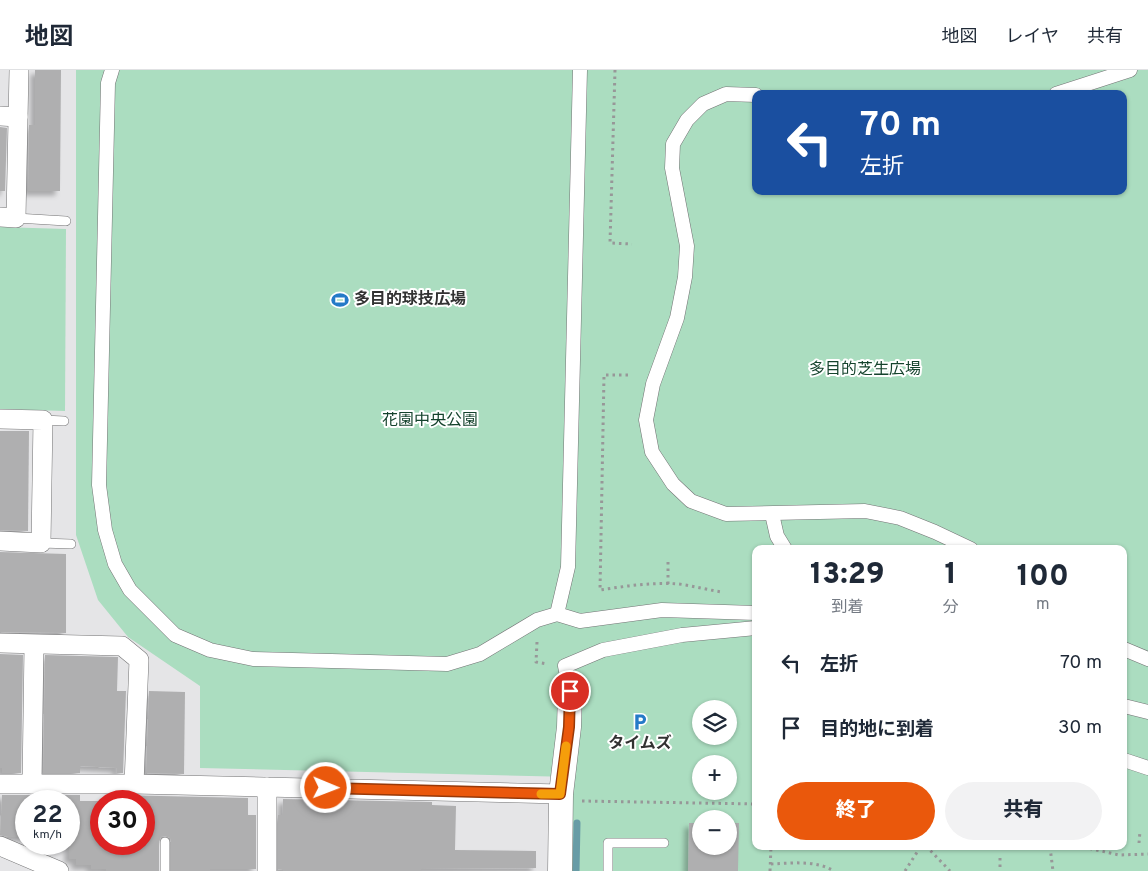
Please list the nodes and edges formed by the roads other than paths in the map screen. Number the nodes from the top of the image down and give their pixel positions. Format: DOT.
graph roads {
  1 [pos="19,70"];
  2 [pos="112,70"];
  3 [pos="580,70"];
  4 [pos="1130,70"];
  5 [pos="1068,90"];
  6 [pos="752,95"];
  7 [pos="9,117"];
  8 [pos="8,218"];
  9 [pos="66,221"];
  10 [pos="0,419"];
  11 [pos="43,420"];
  12 [pos="64,421"];
  13 [pos="772,514"];
  14 [pos="0,541"];
  15 [pos="41,543"];
  16 [pos="71,544"];
  17 [pos="783,545"];
  18 [pos="963,545"];
  19 [pos="557,614"];
  20 [pos="752,614"];
  21 [pos="752,628"];
  22 [pos="0,643"];
  23 [pos="34,645"];
  24 [pos="1127,649"];
  25 [pos="1148,658"];
  26 [pos="570,691"];
  27 [pos="1127,707"];
  28 [pos="1148,712"];
  29 [pos="1127,761"];
  30 [pos="1148,768"];
  31 [pos="0,784"];
  32 [pos="32,784"];
  33 [pos="134,784"];
  34 [pos="268,787"];
  35 [pos="560,794"];
  36 [pos="165,842"];
  37 [pos="664,843"];
  38 [pos="0,846"];
  39 [pos="59,871"];
  40 [pos="165,871"];
  41 [pos="267,871"];
  42 [pos="560,871"];
  43 [pos="608,871"];
  1 -- 7 [label="street"];
  2 -- 19 [label="street"];
  3 -- 19 [label="street"];
  4 -- 5 [label="street"];
  6 -- 13 [label="street"];
  7 -- 8 [label="street"];
  8 -- 9 [label="lane"];
  10 -- 11 [label="street"];
  11 -- 12 [label="lane"];
  11 -- 15 [label="street"];
  13 -- 17 [label="street"];
  13 -- 18 [label="street"];
  14 -- 15 [label="street"];
  15 -- 16 [label="lane"];
  19 -- 20 [label="street"];
  21 -- 26 [label="street"];
  22 -- 23 [label="street"];
  23 -- 32 [label="street"];
  23 -- 33 [label="street"];
  24 -- 25 [label="street"];
  26 -- 35 [label="street"];
  27 -- 28 [label="street"];
  29 -- 30 [label="street"];
  31 -- 32 [label="street"];
  32 -- 33 [label="street"];
  33 -- 34 [label="street"];
  34 -- 35 [label="street"];
  34 -- 41 [label="street"];
  35 -- 42 [label="street"];
  36 -- 40 [label="lane"];
  37 -- 43 [label="lane"];
  38 -- 39 [label="street"];
}
